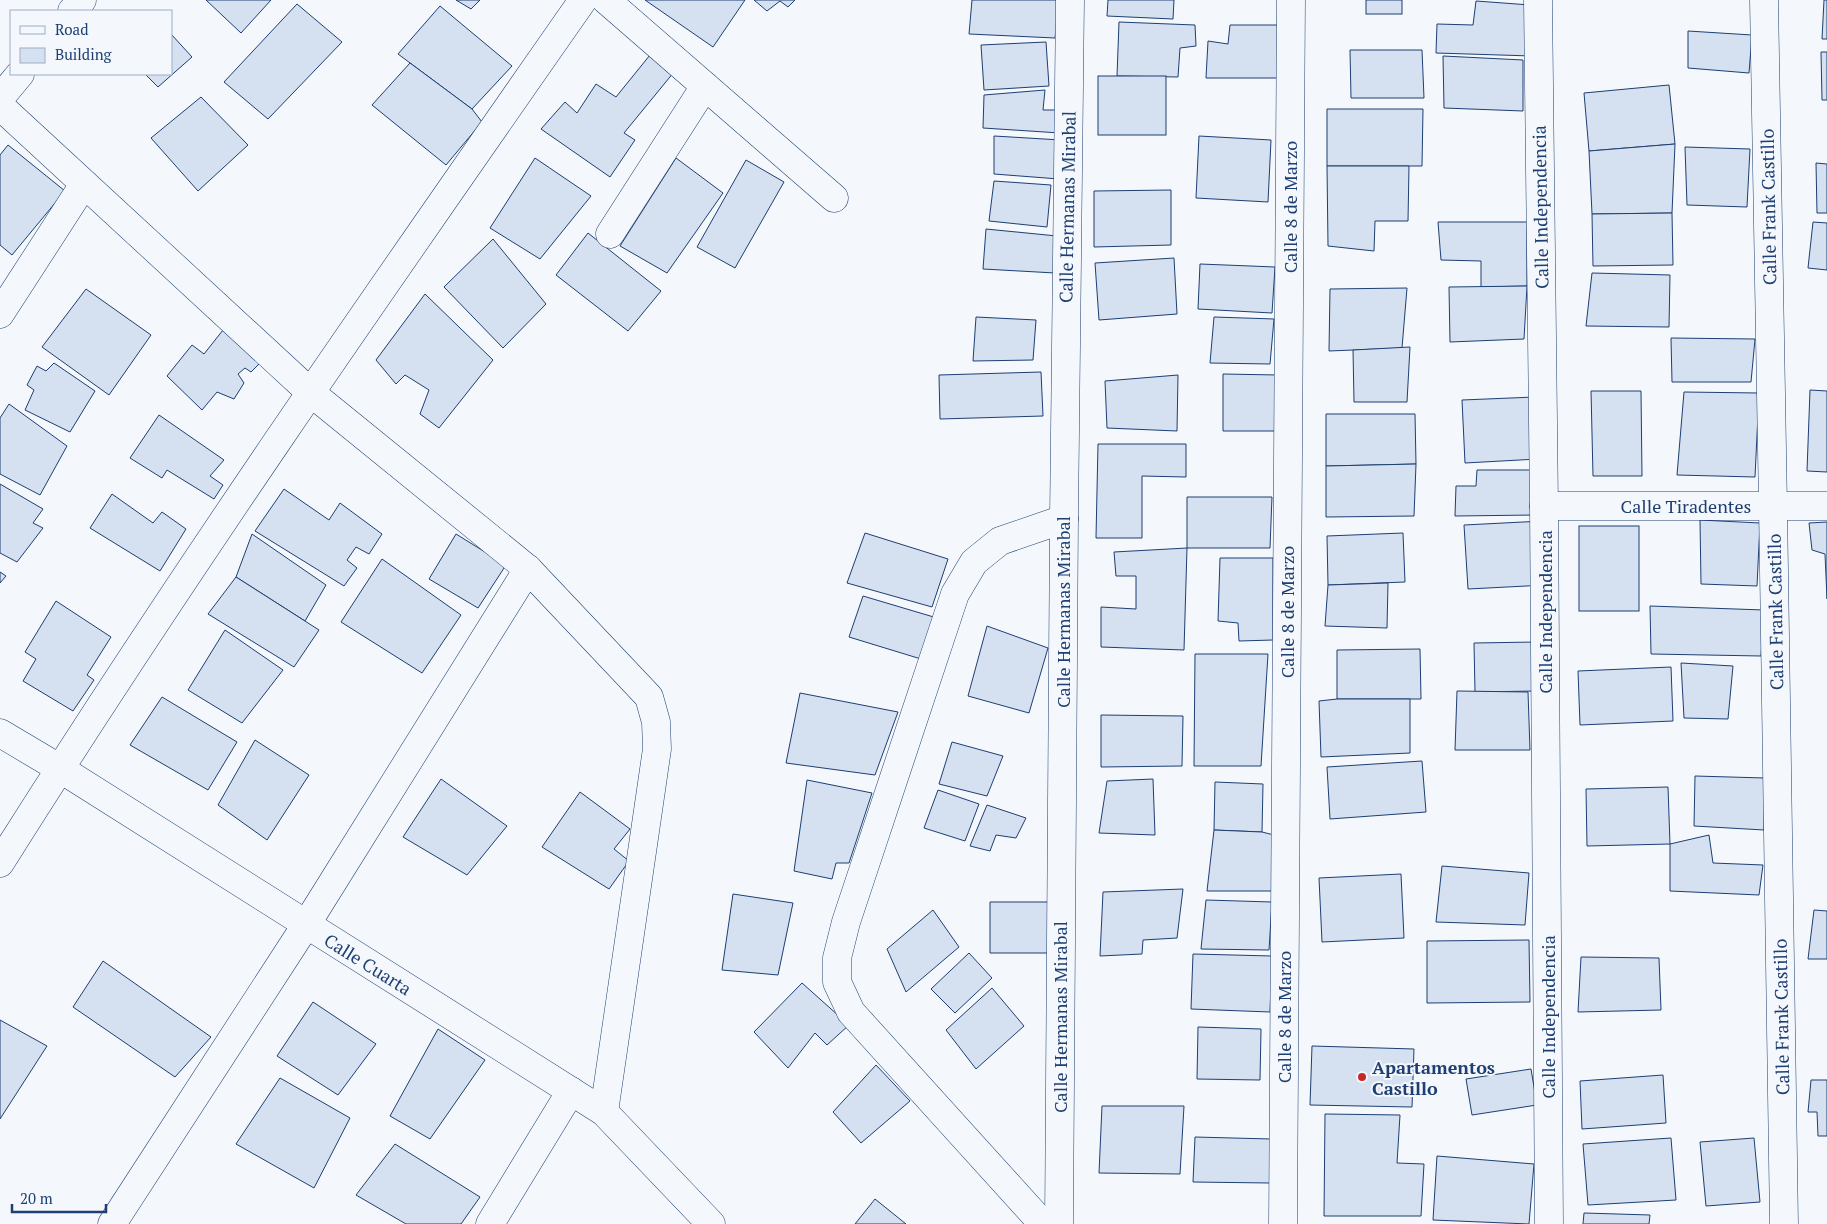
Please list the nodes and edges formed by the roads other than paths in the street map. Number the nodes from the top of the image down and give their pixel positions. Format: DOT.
graph roads {
  1 [pos="82,0"];
  2 [pos="583,0"];
  3 [pos="606,0"];
  4 [pos="1070,0"];
  5 [pos="1291,0"];
  6 [pos="1538,0"];
  7 [pos="1764,0"];
  8 [pos="73,10"];
  9 [pos="19,75"];
  10 [pos="706,86"];
  11 [pos="0,98"];
  12 [pos="0,106"];
  13 [pos="84,184"];
  14 [pos="834,198"];
  15 [pos="610,234"];
  16 [pos="0,314"];
  17 [pos="310,392"];
  18 [pos="1544,506"];
  19 [pos="1773,506"];
  20 [pos="1827,506"];
  21 [pos="1064,519"];
  22 [pos="528,569"];
  23 [pos="0,733"];
  24 [pos="59,768"];
  25 [pos="0,863"];
  26 [pos="306,925"];
  27 [pos="571,1091"];
  28 [pos="604,1112"];
  29 [pos="112,1224"];
  30 [pos="490,1224"];
  31 [pos="711,1224"];
  32 [pos="1043,1224"];
  33 [pos="1059,1224"];
  34 [pos="1283,1224"];
  35 [pos="1549,1224"];
  36 [pos="1784,1224"];
  1 -- 8 [label="street"];
  2 -- 17 [label="street"];
  3 -- 10 [label="street"];
  4 -- 21 [label="street, Calle Hermanas Mirabal"];
  5 -- 34 [label="street, Calle 8 de Marzo"];
  6 -- 18 [label="street, Calle Independencia"];
  7 -- 19 [label="street, Calle Frank Castillo"];
  9 -- 11 [label="street"];
  10 -- 14 [label="street"];
  10 -- 15 [label="street"];
  12 -- 13 [label="street"];
  13 -- 16 [label="street"];
  13 -- 17 [label="street"];
  17 -- 22 [label="street"];
  17 -- 24 [label="street"];
  18 -- 19 [label="street, Calle Tiradentes"];
  18 -- 35 [label="street, Calle Independencia"];
  19 -- 20 [label="street, Calle Tiradentes"];
  19 -- 36 [label="street, Calle Frank Castillo"];
  21 -- 32 [label="street"];
  21 -- 33 [label="street, Calle Hermanas Mirabal"];
  22 -- 26 [label="street"];
  22 -- 28 [label="street"];
  23 -- 24 [label="street, Calle Cuarta"];
  24 -- 25 [label="street"];
  24 -- 26 [label="street, Calle Cuarta"];
  26 -- 27 [label="street, Calle Cuarta"];
  26 -- 29 [label="street"];
  27 -- 28 [label="street, Calle Cuarta"];
  27 -- 30 [label="street"];
  28 -- 31 [label="street, Calle Cuarta"];
}
